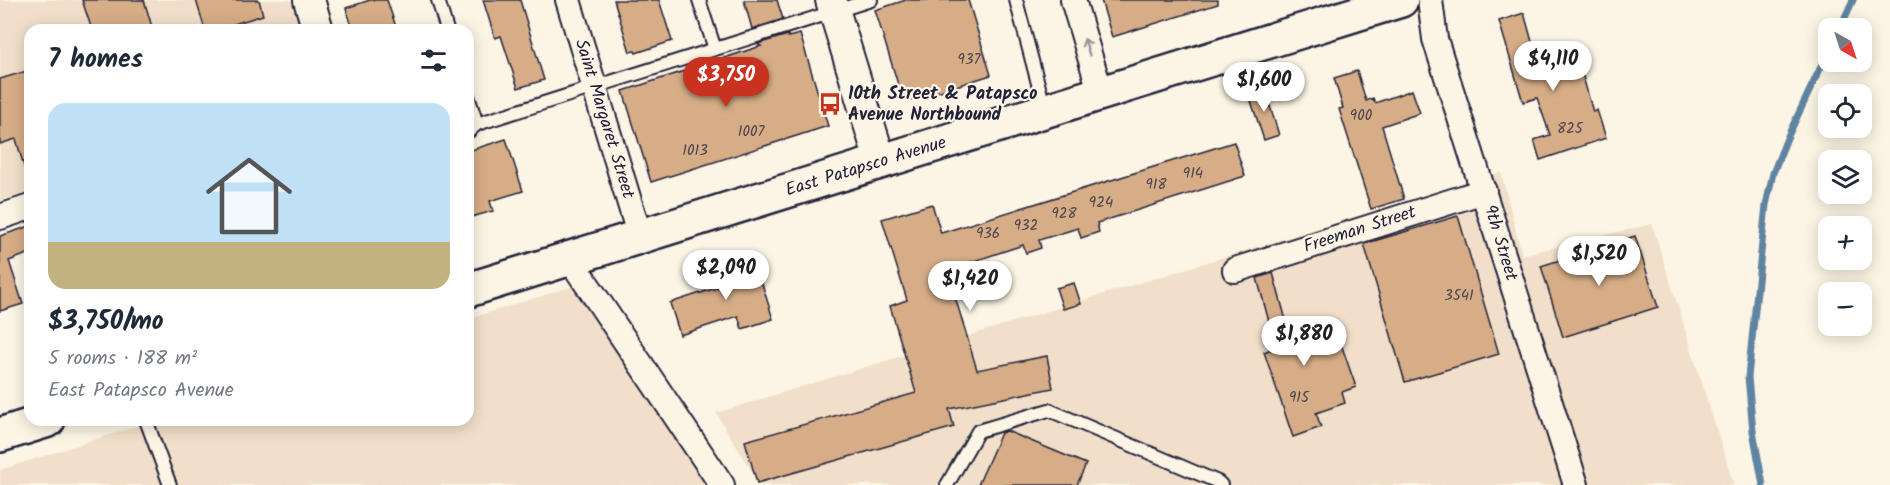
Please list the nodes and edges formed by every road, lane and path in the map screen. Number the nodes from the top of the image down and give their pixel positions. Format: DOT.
graph roads {
  1 [pos="309,0"];
  2 [pos="438,0"];
  3 [pos="568,0"];
  4 [pos="699,0"];
  5 [pos="871,0"];
  6 [pos="1016,0"];
  7 [pos="1073,0"];
  8 [pos="1401,0"];
  9 [pos="1430,0"];
  10 [pos="833,6"];
  11 [pos="316,24"];
  12 [pos="445,24"];
  13 [pos="715,49"];
  14 [pos="595,87"];
  15 [pos="1101,94"];
  16 [pos="1045,111"];
  17 [pos="474,127"];
  18 [pos="881,162"];
  19 [pos="1484,191"];
  20 [pos="24,209"];
  21 [pos="0,217"];
  22 [pos="640,237"];
  23 [pos="570,259"];
  24 [pos="1235,270"];
  25 [pos="474,288"];
  26 [pos="29,426"];
  27 [pos="148,426"];
  28 [pos="0,435"];
  29 [pos="170,485"];
  30 [pos="722,485"];
  31 [pos="947,485"];
  32 [pos="1221,485"];
  33 [pos="1576,485"];
  1 -- 11 [label="street"];
  2 -- 12 [label="lane"];
  3 -- 14 [label="street, Saint Margaret Street"];
  4 -- 13 [label="lane"];
  5 -- 10 [label="lane"];
  6 -- 16 [label="lane"];
  15 -- 7 [label="street, one-way"];
  8 -- 15 [label="main road, East Patapsco Avenue"];
  9 -- 19 [label="street, 9th Street"];
  10 -- 13 [label="lane"];
  10 -- 18 [label="street"];
  13 -- 14 [label="lane"];
  14 -- 17 [label="lane"];
  14 -- 22 [label="street, Saint Margaret Street"];
  15 -- 16 [label="main road, East Patapsco Avenue"];
  16 -- 18 [label="main road, East Patapsco Avenue"];
  18 -- 22 [label="main road, East Patapsco Avenue"];
  19 -- 24 [label="street, Freeman Street"];
  19 -- 33 [label="street, 9th Street"];
  20 -- 21 [label="street"];
  22 -- 23 [label="main road, East Patapsco Avenue"];
  23 -- 25 [label="main road, East Patapsco Avenue"];
  23 -- 30 [label="street"];
  26 -- 28 [label="main road"];
  27 -- 29 [label="lane"];
  31 -- 32 [label="lane"];
}
